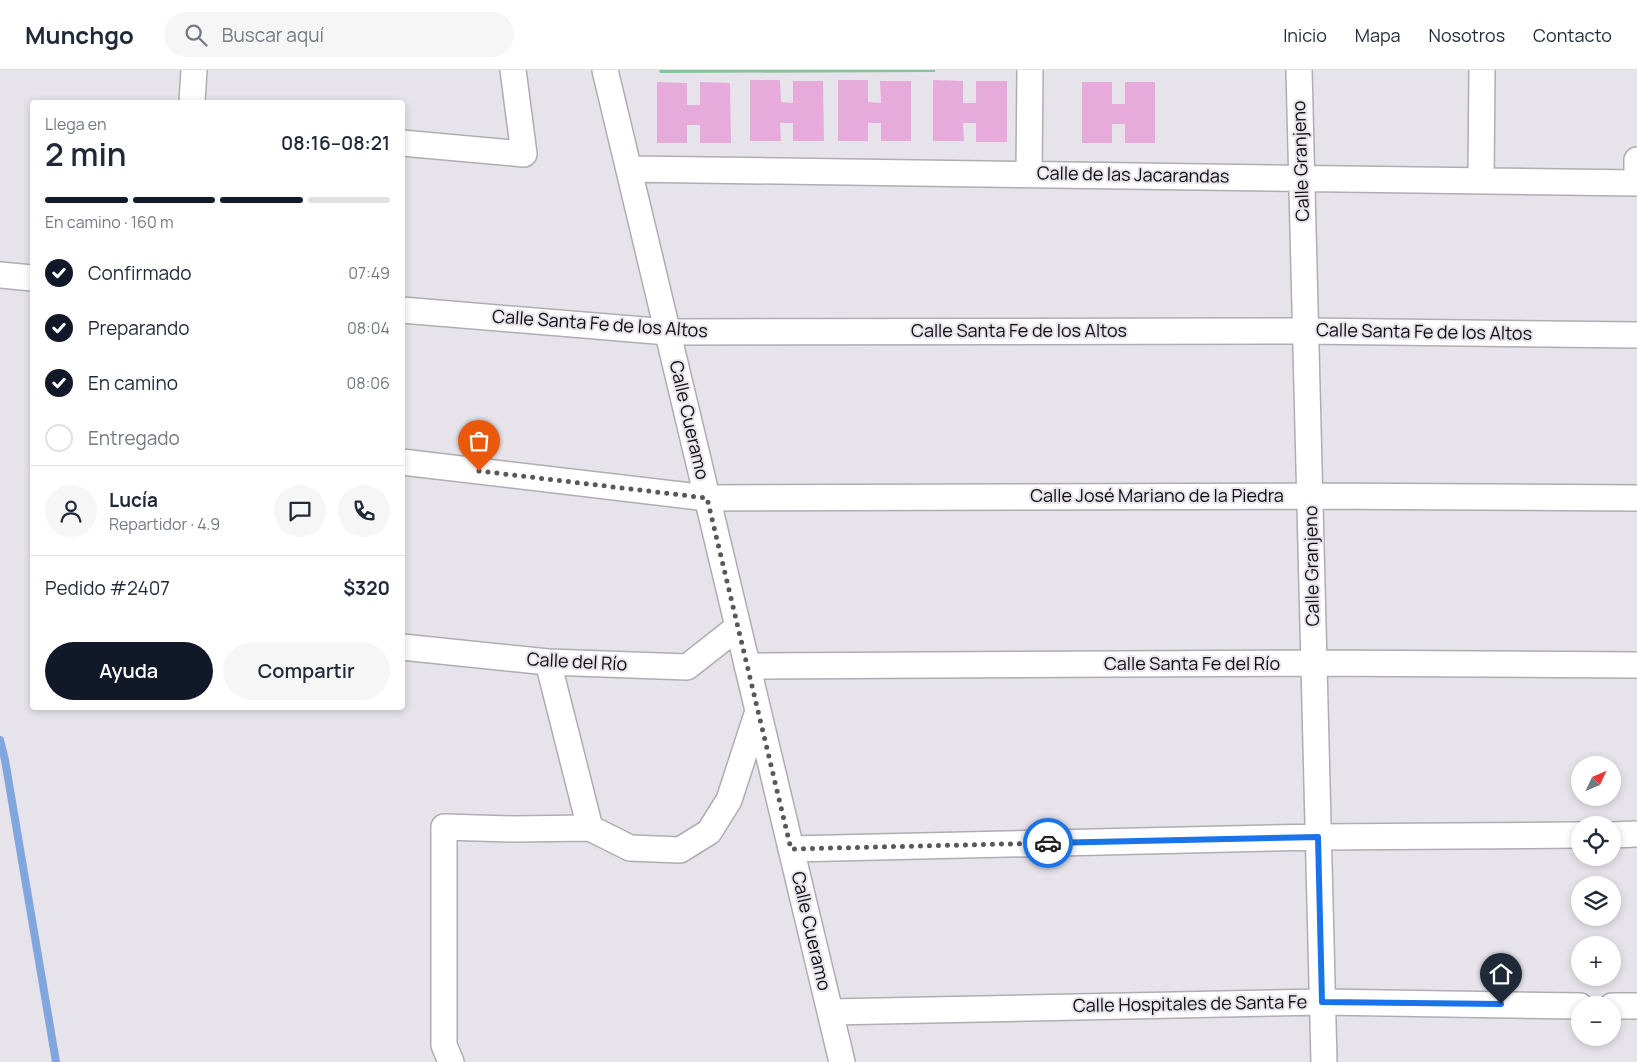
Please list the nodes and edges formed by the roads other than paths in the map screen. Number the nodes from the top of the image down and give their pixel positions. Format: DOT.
graph roads {
  1 [pos="194,70"];
  2 [pos="513,70"];
  3 [pos="605,70"];
  4 [pos="1030,70"];
  5 [pos="1299,70"];
  6 [pos="1482,70"];
  7 [pos="192,100"];
  8 [pos="405,143"];
  9 [pos="1637,160"];
  10 [pos="629,169"];
  11 [pos="1029,174"];
  12 [pos="1302,178"];
  13 [pos="1481,180"];
  14 [pos="1637,183"];
  15 [pos="0,275"];
  16 [pos="30,278"];
  17 [pos="405,310"];
  18 [pos="1306,331"];
  19 [pos="668,332"];
  20 [pos="1637,335"];
  21 [pos="405,462"];
  22 [pos="1310,496"];
  23 [pos="707,498"];
  24 [pos="1637,498"];
  25 [pos="738,627"];
  26 [pos="405,647"];
  27 [pos="548,662"];
  28 [pos="1314,663"];
  29 [pos="1637,665"];
  30 [pos="747,666"];
  31 [pos="758,711"];
  32 [pos="590,828"];
  33 [pos="1637,834"];
  34 [pos="1571,835"];
  35 [pos="1621,835"];
  36 [pos="1318,837"];
  37 [pos="791,849"];
  38 [pos="1322,1002"];
  39 [pos="1571,1006"];
  40 [pos="1621,1006"];
  41 [pos="1637,1006"];
  42 [pos="830,1012"];
  43 [pos="451,1062"];
  44 [pos="842,1062"];
  45 [pos="1324,1062"];
  1 -- 7 [label="street"];
  2 -- 8 [label="street"];
  3 -- 10 [label="street, Calle Cueramo"];
  4 -- 11 [label="street"];
  5 -- 12 [label="street, Calle Granjeno"];
  6 -- 13 [label="street"];
  9 -- 14 [label="street"];
  10 -- 11 [label="street, Calle de las Jacarandas"];
  10 -- 19 [label="street, Calle Cueramo"];
  11 -- 12 [label="street, Calle de las Jacarandas"];
  12 -- 13 [label="street, Calle de las Jacarandas"];
  12 -- 18 [label="street, Calle Granjeno"];
  13 -- 14 [label="street, Calle de las Jacarandas"];
  15 -- 16 [label="street"];
  17 -- 19 [label="street, Calle Santa Fe de los Altos"];
  18 -- 19 [label="street, Calle Santa Fe de los Altos"];
  18 -- 20 [label="street, Calle Santa Fe de los Altos"];
  18 -- 22 [label="street, Calle Granjeno"];
  19 -- 23 [label="street, Calle Cueramo"];
  21 -- 23 [label="street, Calle José Mariano de la Piedra"];
  22 -- 23 [label="street, Calle José Mariano de la Piedra"];
  22 -- 24 [label="street, Calle José Mariano de la Piedra"];
  22 -- 28 [label="street, Calle Granjeno"];
  23 -- 25 [label="street, Calle Cueramo"];
  25 -- 27 [label="street, Calle del Río"];
  25 -- 30 [label="street, Calle Cueramo"];
  26 -- 27 [label="street, Calle del Río"];
  27 -- 32 [label="street"];
  28 -- 29 [label="street, Calle Santa Fe del Río"];
  28 -- 30 [label="street, Calle Santa Fe del Río"];
  28 -- 36 [label="street, Calle Granjeno"];
  30 -- 31 [label="street, Calle Cueramo"];
  31 -- 32 [label="street"];
  31 -- 37 [label="street, Calle Cueramo"];
  32 -- 43 [label="street"];
  33 -- 35 [label="street"];
  34 -- 36 [label="street"];
  36 -- 37 [label="street"];
  36 -- 38 [label="street, Calle Granjeno"];
  37 -- 42 [label="street, Calle Cueramo"];
  38 -- 39 [label="street, Calle Hospitales de Santa Fe"];
  38 -- 42 [label="street, Calle Hospitales de Santa Fe"];
  38 -- 45 [label="street, Calle Granjeno"];
  40 -- 41 [label="street"];
  42 -- 44 [label="street, Calle Cueramo"];
}
